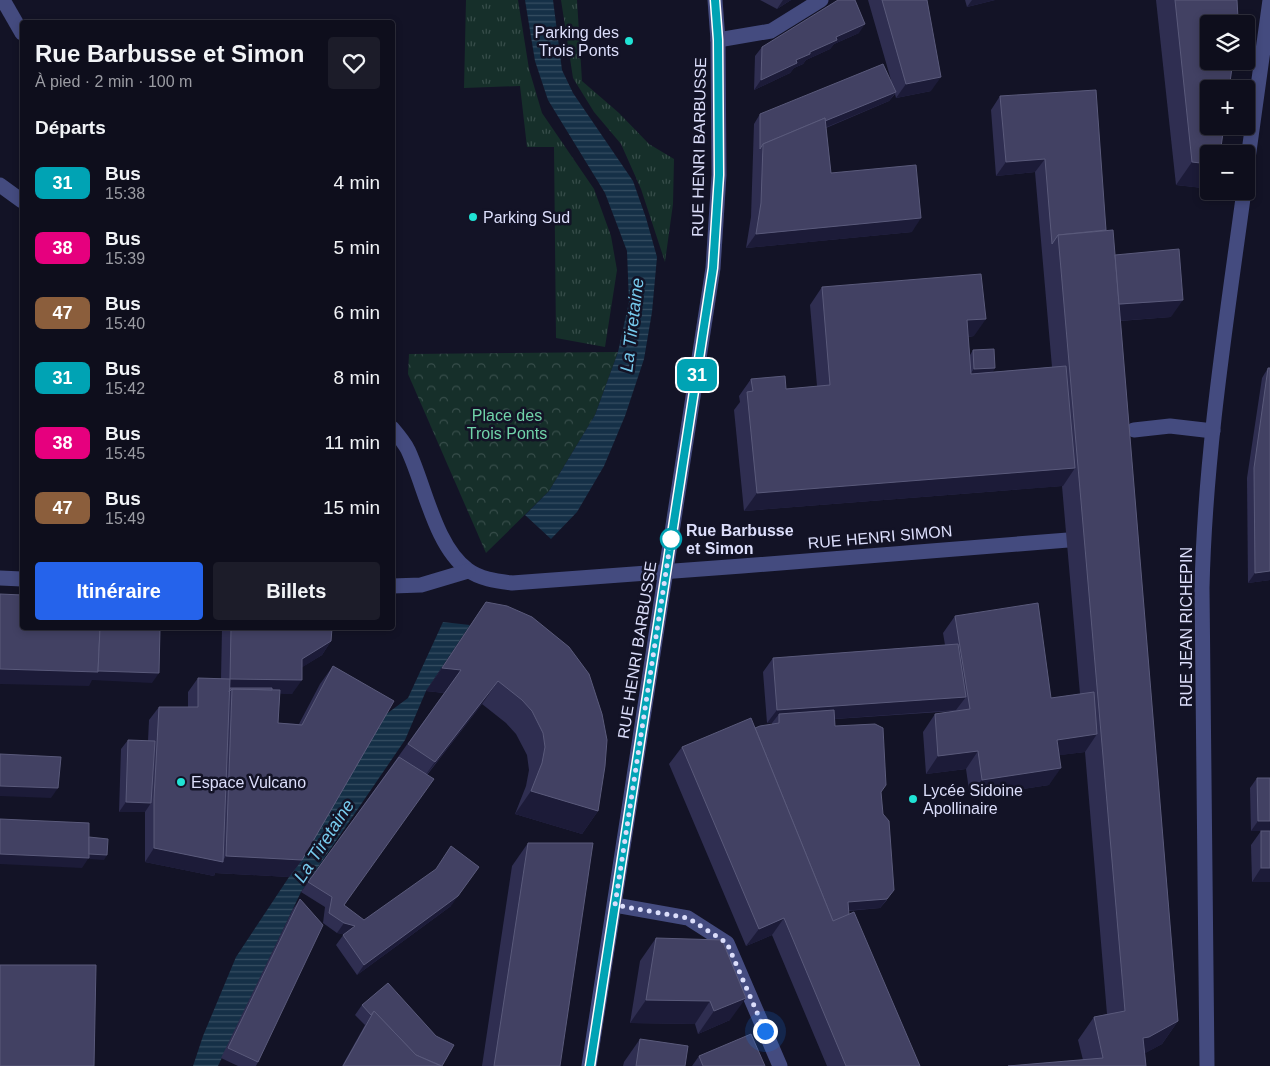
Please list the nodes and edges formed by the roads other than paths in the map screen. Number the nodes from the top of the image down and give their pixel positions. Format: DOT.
graph roads {
  1 [pos="3,0"];
  2 [pos="715,0"];
  3 [pos="821,0"];
  4 [pos="1270,0"];
  5 [pos="20,30"];
  6 [pos="718,40"];
  7 [pos="1250,145"];
  8 [pos="0,185"];
  9 [pos="20,200"];
  10 [pos="1243,200"];
  11 [pos="1134,430"];
  12 [pos="1213,431"];
  13 [pos="395,432"];
  14 [pos="1068,540"];
  15 [pos="468,571"];
  16 [pos="666,572"];
  17 [pos="0,578"];
  18 [pos="20,578"];
  19 [pos="395,586"];
  20 [pos="615,905"];
  21 [pos="590,1066"];
  22 [pos="780,1066"];
  23 [pos="1207,1066"];
  1 -- 5 [label="street"];
  2 -- 6 [label="street, RUE HENRI BARBUSSE"];
  3 -- 6 [label="street"];
  4 -- 7 [label="street"];
  6 -- 16 [label="street, RUE HENRI BARBUSSE"];
  8 -- 9 [label="street"];
  10 -- 12 [label="street, RUE JEAN RICHEPIN"];
  11 -- 12 [label="street"];
  12 -- 23 [label="street, RUE JEAN RICHEPIN"];
  13 -- 15 [label="street"];
  14 -- 16 [label="street, RUE HENRI SIMON"];
  15 -- 16 [label="street, RUE HENRI SIMON"];
  15 -- 19 [label="street"];
  16 -- 20 [label="street, RUE HENRI BARBUSSE"];
  17 -- 18 [label="street"];
  20 -- 21 [label="street, RUE HENRI BARBUSSE"];
  20 -- 22 [label="street"];
}
